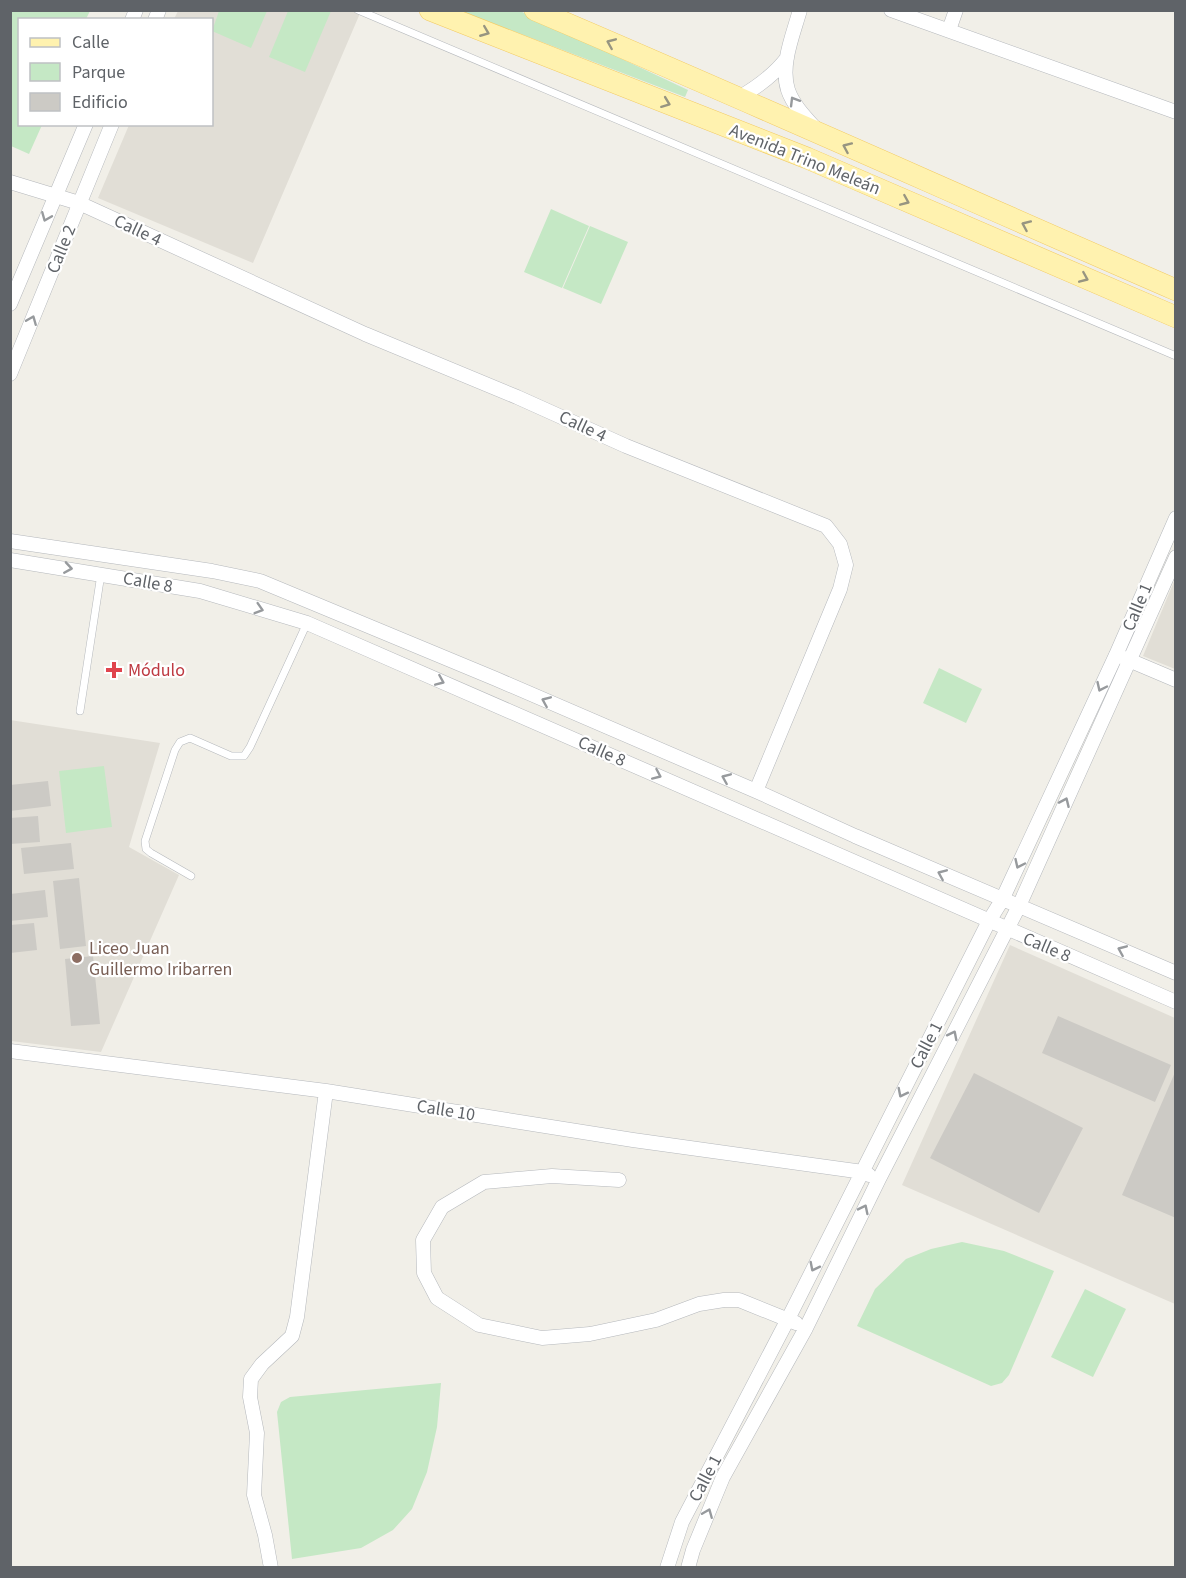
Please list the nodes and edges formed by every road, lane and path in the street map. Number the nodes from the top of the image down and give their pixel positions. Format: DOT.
graph roads {
  1 [pos="358,10"];
  2 [pos="430,10"];
  3 [pos="534,10"];
  4 [pos="800,10"];
  5 [pos="891,10"];
  6 [pos="956,10"];
  7 [pos="949,30"];
  8 [pos="787,58"];
  9 [pos="740,97"];
  10 [pos="1176,112"];
  11 [pos="85,126"];
  12 [pos="111,126"];
  13 [pos="822,136"];
  14 [pos="10,182"];
  15 [pos="55,196"];
  16 [pos="80,203"];
  17 [pos="1176,290"];
  18 [pos="10,304"];
  19 [pos="1176,317"];
  20 [pos="1176,356"];
  21 [pos="10,374"];
  22 [pos="1176,518"];
  23 [pos="10,541"];
  24 [pos="1176,557"];
  25 [pos="10,560"];
  26 [pos="101,574"];
  27 [pos="307,623"];
  28 [pos="1116,655"];
  29 [pos="1130,660"];
  30 [pos="1176,680"];
  31 [pos="80,711"];
  32 [pos="756,791"];
  33 [pos="191,876"];
  34 [pos="1002,900"];
  35 [pos="1019,906"];
  36 [pos="989,921"];
  37 [pos="1007,930"];
  38 [pos="1176,973"];
  39 [pos="1176,1002"];
  40 [pos="10,1051"];
  41 [pos="326,1091"];
  42 [pos="863,1172"];
  43 [pos="879,1179"];
  44 [pos="619,1180"];
  45 [pos="788,1319"];
  46 [pos="806,1328"];
  47 [pos="271,1568"];
  48 [pos="667,1568"];
  49 [pos="688,1568"];
  1 -- 20 [label="lane"];
  2 -- 19 [label="main road, Avenida Trino Meleán, one-way"];
  9 -- 3 [label="main road, Avenida Trino Meleán, one-way"];
  4 -- 8 [label="street"];
  5 -- 7 [label="street"];
  6 -- 7 [label="street"];
  7 -- 10 [label="street"];
  8 -- 9 [label="street"];
  13 -- 8 [label="street, one-way"];
  9 -- 13 [label="main road, Avenida Trino Meleán"];
  11 -- 15 [label="street, Calle 2"];
  12 -- 16 [label="street, Calle 2"];
  17 -- 13 [label="main road, Avenida Trino Meleán, one-way"];
  14 -- 15 [label="street, Calle 4"];
  15 -- 16 [label="street, Calle 4"];
  15 -- 18 [label="street, Calle 2, one-way"];
  21 -- 16 [label="street, Calle 2, one-way"];
  16 -- 32 [label="street, Calle 4"];
  22 -- 28 [label="street, Calle 1"];
  32 -- 23 [label="street, Calle 8, one-way"];
  24 -- 29 [label="street, Calle 1"];
  25 -- 26 [label="street, Calle 8, one-way"];
  26 -- 27 [label="street, Calle 8, one-way"];
  26 -- 31 [label="lane"];
  27 -- 33 [label="lane"];
  27 -- 36 [label="street, Calle 8, one-way"];
  28 -- 29 [label="street"];
  28 -- 34 [label="street, Calle 1, one-way"];
  29 -- 30 [label="street"];
  35 -- 29 [label="street, Calle 1, one-way"];
  34 -- 32 [label="street, Calle 8, one-way"];
  34 -- 35 [label="street, Calle 8"];
  34 -- 36 [label="street, Calle 1"];
  35 -- 37 [label="street, Calle 1"];
  38 -- 35 [label="street, Calle 8, one-way"];
  36 -- 37 [label="street, Calle 8"];
  36 -- 42 [label="street, Calle 1, one-way"];
  37 -- 39 [label="street, Calle 8"];
  43 -- 37 [label="street, Calle 1, one-way"];
  40 -- 41 [label="street, Calle 10"];
  41 -- 42 [label="street, Calle 10"];
  41 -- 47 [label="street"];
  42 -- 43 [label="street, Calle 10"];
  42 -- 45 [label="street, Calle 1, one-way"];
  46 -- 43 [label="street, Calle 1, one-way"];
  44 -- 45 [label="street"];
  45 -- 46 [label="street"];
  45 -- 48 [label="street, Calle 1"];
  49 -- 46 [label="street, Calle 1, one-way"];
}
